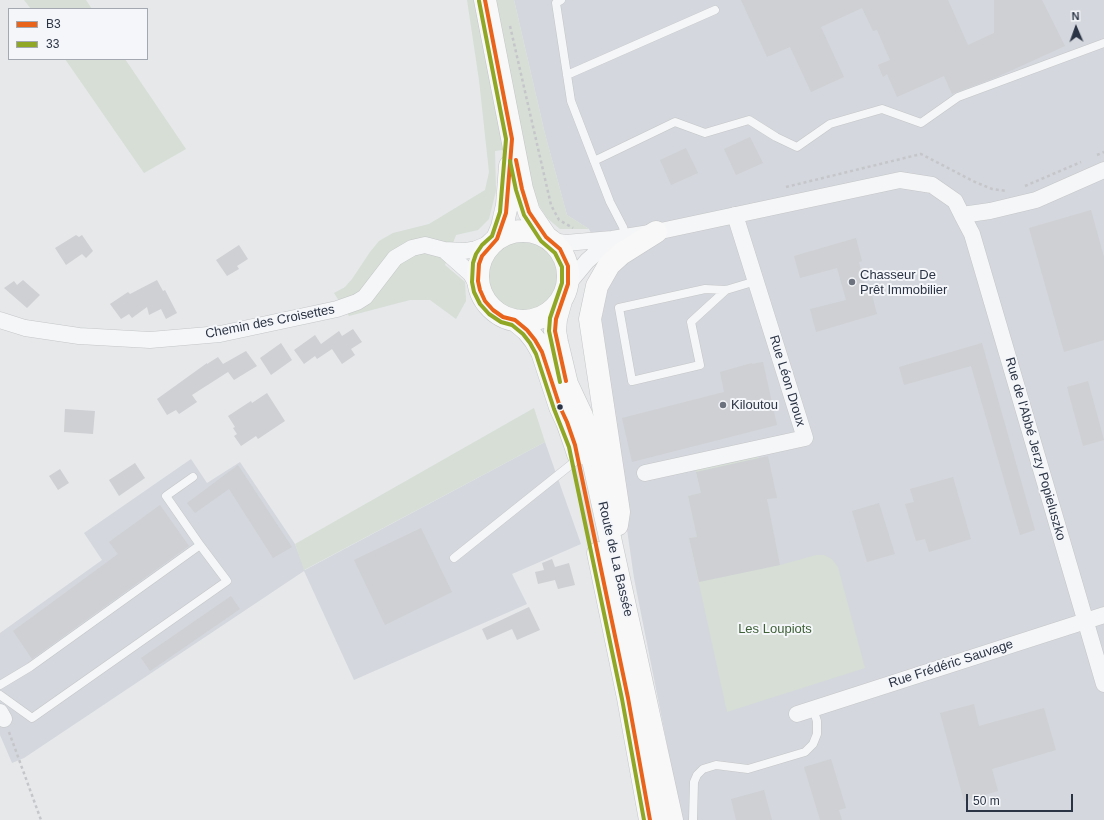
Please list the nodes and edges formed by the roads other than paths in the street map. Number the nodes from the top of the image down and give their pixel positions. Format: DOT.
graph roads {
  1 [pos="485,0"];
  2 [pos="561,0"];
  3 [pos="715,10"];
  4 [pos="1104,43"];
  5 [pos="567,75"];
  6 [pos="512,138"];
  7 [pos="594,161"];
  8 [pos="1104,170"];
  9 [pos="735,215"];
  10 [pos="962,215"];
  11 [pos="656,232"];
  12 [pos="619,238"];
  13 [pos="549,239"];
  14 [pos="495,241"];
  15 [pos="444,250"];
  16 [pos="756,281"];
  17 [pos="480,290"];
  18 [pos="726,290"];
  19 [pos="565,293"];
  20 [pos="0,320"];
  21 [pos="515,320"];
  22 [pos="578,459"];
  23 [pos="645,473"];
  24 [pos="193,477"];
  25 [pos="200,545"];
  26 [pos="613,548"];
  27 [pos="454,558"];
  28 [pos="1104,615"];
  29 [pos="1086,621"];
  30 [pos="1103,674"];
  31 [pos="0,684"];
  32 [pos="0,695"];
  33 [pos="813,709"];
  34 [pos="797,714"];
  35 [pos="650,820"];
  36 [pos="672,820"];
  37 [pos="693,820"];
  1 -- 6 [label="main road"];
  2 -- 5 [label="lane"];
  3 -- 5 [label="lane"];
  4 -- 7 [label="lane"];
  5 -- 7 [label="lane"];
  6 -- 13 [label="main road"];
  6 -- 14 [label="main road"];
  7 -- 12 [label="lane"];
  8 -- 10 [label="street"];
  9 -- 10 [label="street"];
  9 -- 11 [label="street"];
  9 -- 16 [label="street, Rue Léon Droux"];
  10 -- 29 [label="street, Rue de l'Abbé Jerzy Popieluszko"];
  11 -- 12 [label="street"];
  11 -- 26 [label="main road"];
  12 -- 13 [label="street"];
  12 -- 19 [label="street"];
  13 -- 14 [label="main road"];
  13 -- 19 [label="main road"];
  14 -- 15 [label="street, Chemin des Croisettes"];
  14 -- 17 [label="main road"];
  15 -- 17 [label="street"];
  15 -- 20 [label="street, Chemin des Croisettes"];
  16 -- 18 [label="lane"];
  16 -- 23 [label="street, Rue Léon Droux"];
  17 -- 21 [label="main road"];
  18 -- 18 [label="lane"];
  19 -- 21 [label="main road"];
  19 -- 26 [label="main road, Route de La Bassée"];
  21 -- 22 [label="main road, Route de La Bassée"];
  22 -- 27 [label="lane"];
  22 -- 35 [label="main road, Route de La Bassée"];
  24 -- 25 [label="lane"];
  25 -- 31 [label="lane"];
  25 -- 32 [label="lane"];
  26 -- 36 [label="main road, Route de La Bassée"];
  28 -- 29 [label="street, Rue Frédéric Sauvage"];
  29 -- 30 [label="street, Rue de l'Abbé Jerzy Popieluszko"];
  29 -- 33 [label="street, Rue Frédéric Sauvage"];
  33 -- 34 [label="street, Rue Frédéric Sauvage"];
  33 -- 37 [label="lane"];
}
